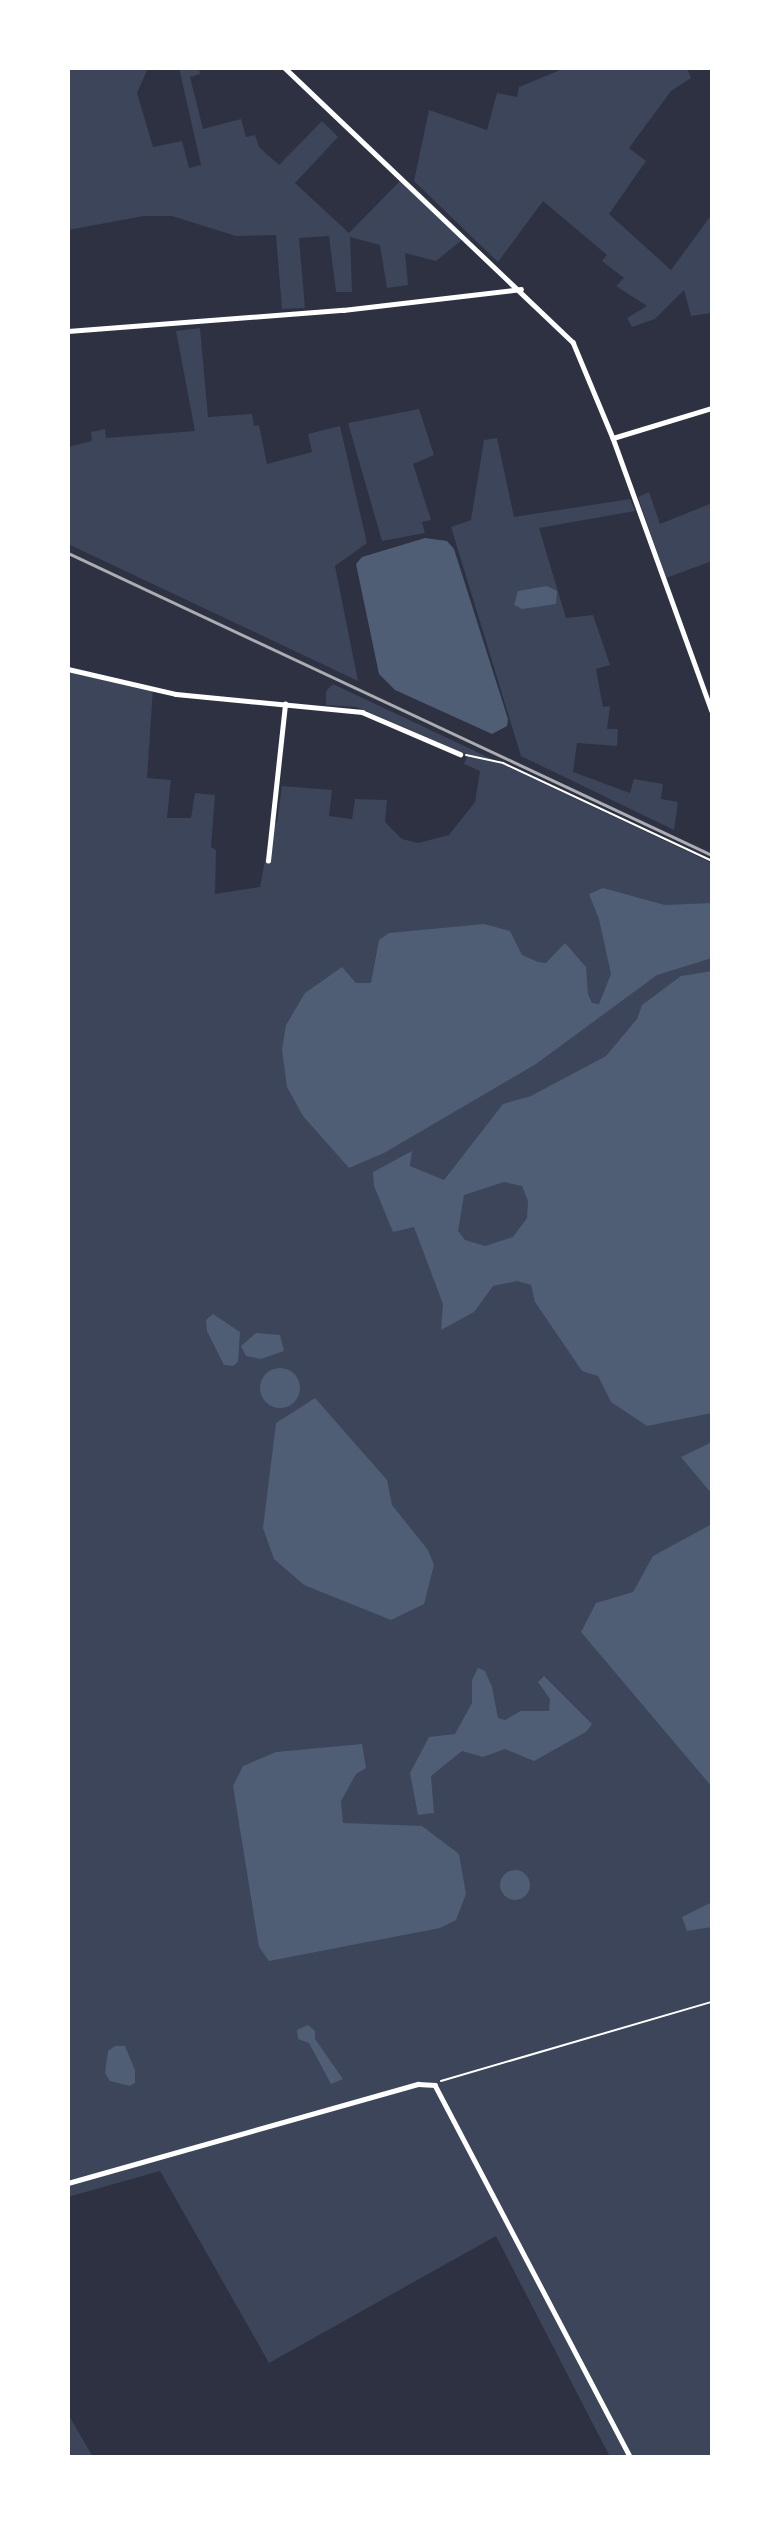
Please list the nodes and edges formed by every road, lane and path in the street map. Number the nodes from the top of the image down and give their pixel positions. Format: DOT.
graph roads {
  1 [pos="285,68"];
  2 [pos="521,289"];
  3 [pos="68,331"];
  4 [pos="712,408"];
  5 [pos="613,438"];
  6 [pos="68,669"];
  7 [pos="285,704"];
  8 [pos="712,711"];
  9 [pos="460,754"];
  10 [pos="268,861"];
  11 [pos="712,861"];
  12 [pos="712,2002"];
  13 [pos="435,2085"];
  14 [pos="68,2183"];
  15 [pos="630,2457"];
  1 -- 2 [label="street"];
  2 -- 3 [label="street"];
  2 -- 5 [label="street"];
  4 -- 5 [label="street"];
  5 -- 8 [label="street"];
  6 -- 7 [label="street"];
  7 -- 9 [label="street"];
  7 -- 10 [label="street"];
  9 -- 11 [label="path"];
  12 -- 13 [label="path"];
  13 -- 14 [label="street"];
  13 -- 15 [label="street"];
}
